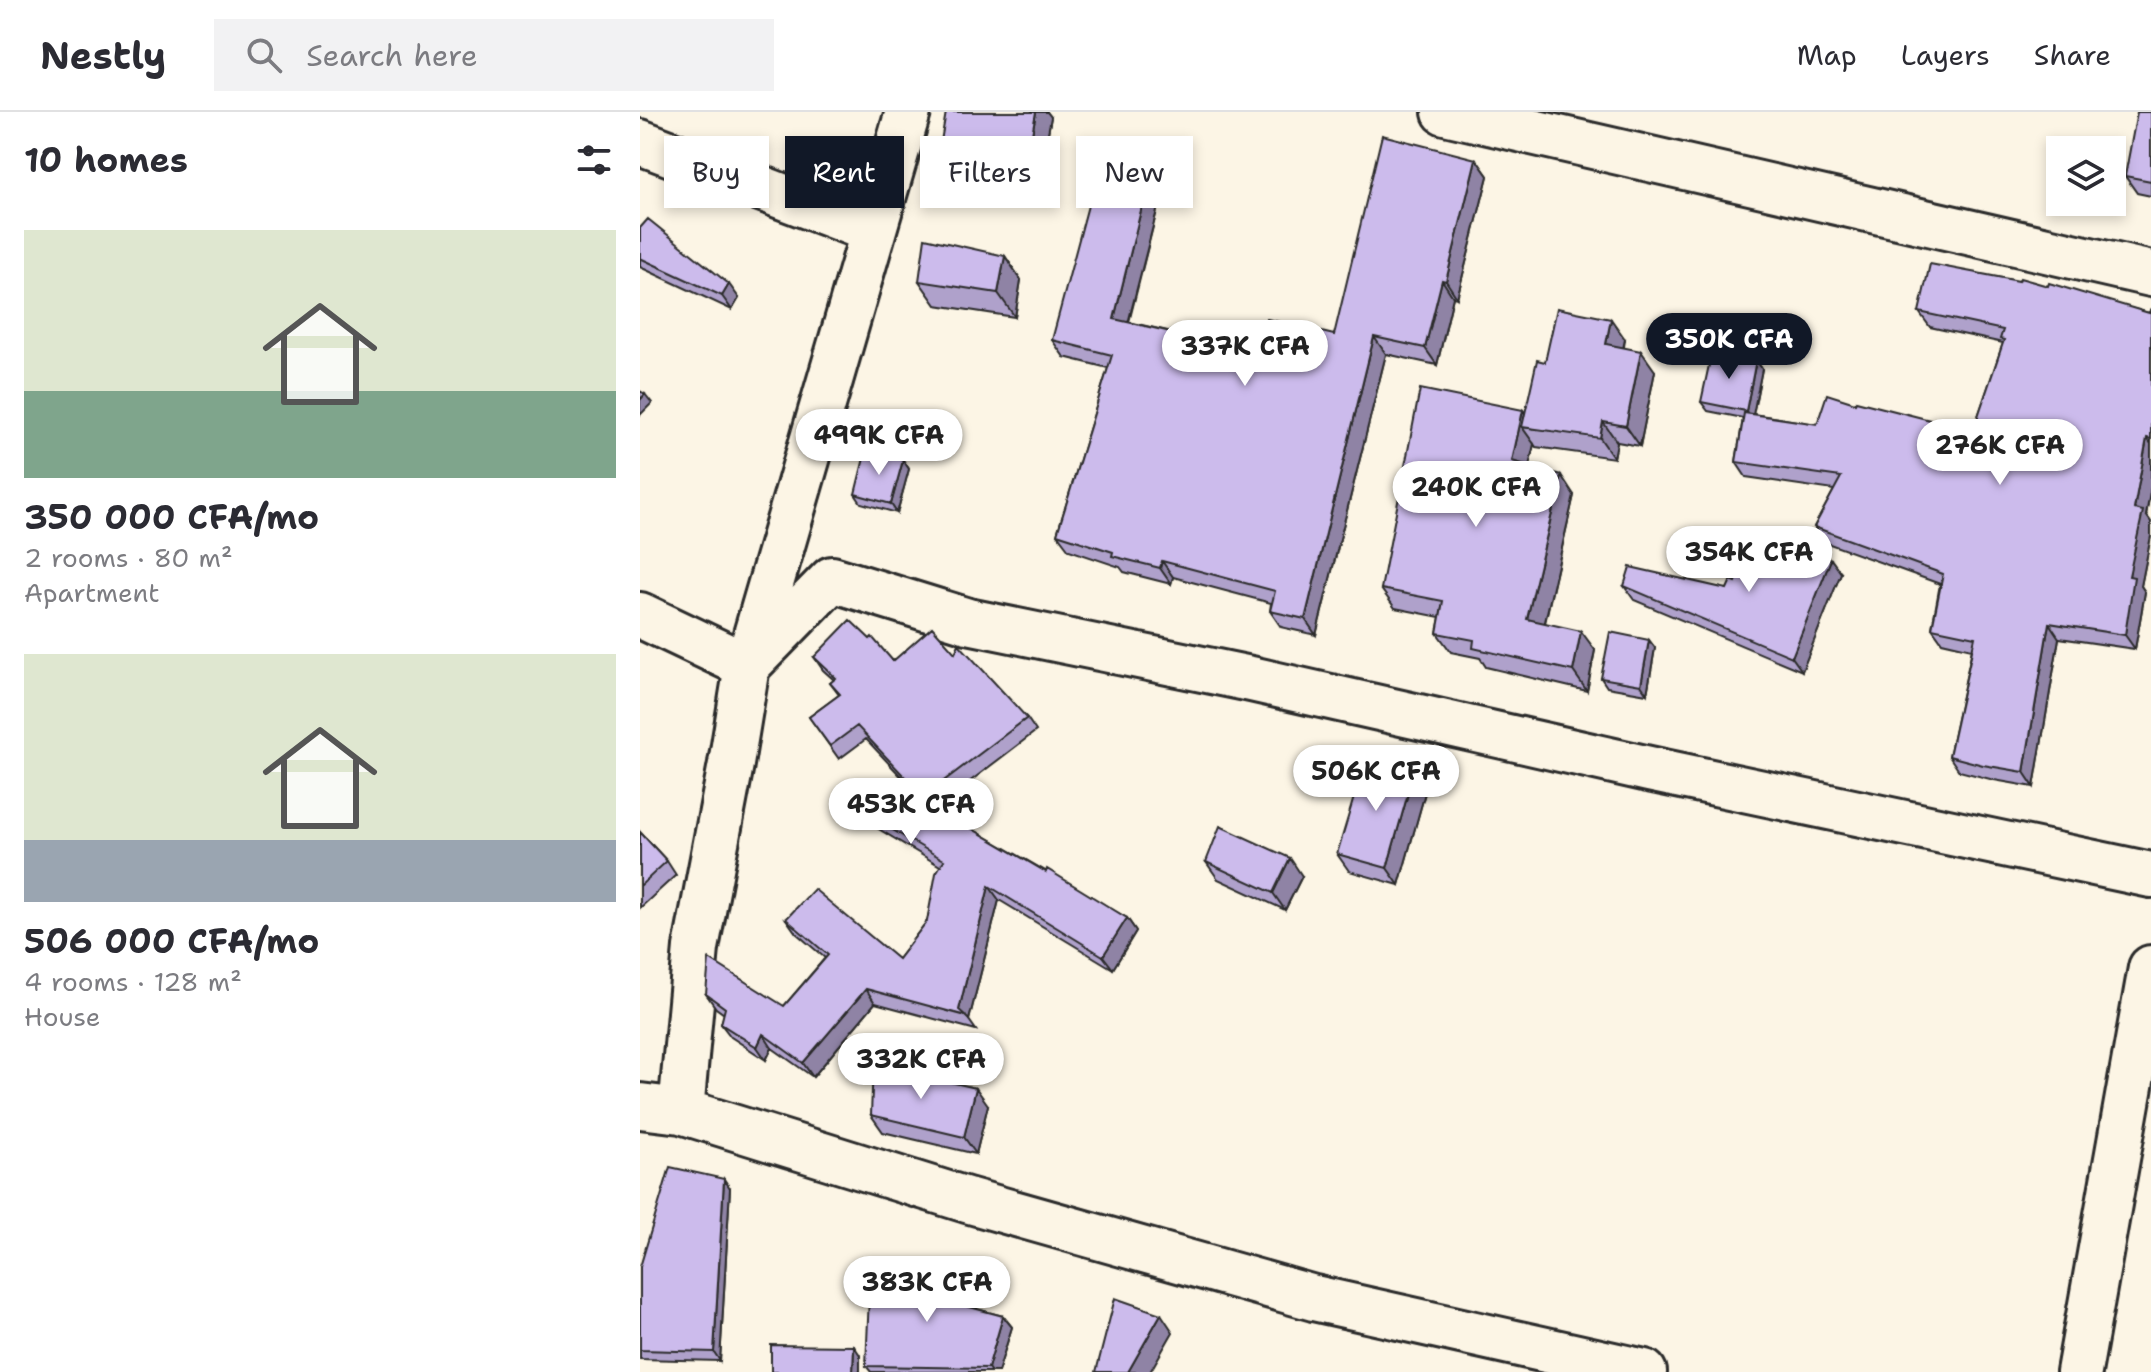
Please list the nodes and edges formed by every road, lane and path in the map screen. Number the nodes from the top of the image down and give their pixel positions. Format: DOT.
graph roads {
  1 [pos="908,112"];
  2 [pos="1445,112"];
  3 [pos="640,142"];
  4 [pos="873,231"];
  5 [pos="2151,274"];
  6 [pos="640,615"];
  7 [pos="747,666"];
  8 [pos="2151,875"];
  9 [pos="2151,968"];
  10 [pos="660,1108"];
  11 [pos="1644,1372"];
  12 [pos="2079,1372"];
  1 -- 4 [label="street"];
  2 -- 5 [label="street"];
  3 -- 4 [label="street"];
  4 -- 7 [label="street"];
  6 -- 7 [label="street"];
  7 -- 8 [label="street"];
  7 -- 10 [label="street"];
  9 -- 12 [label="street"];
  10 -- 11 [label="street"];
}
